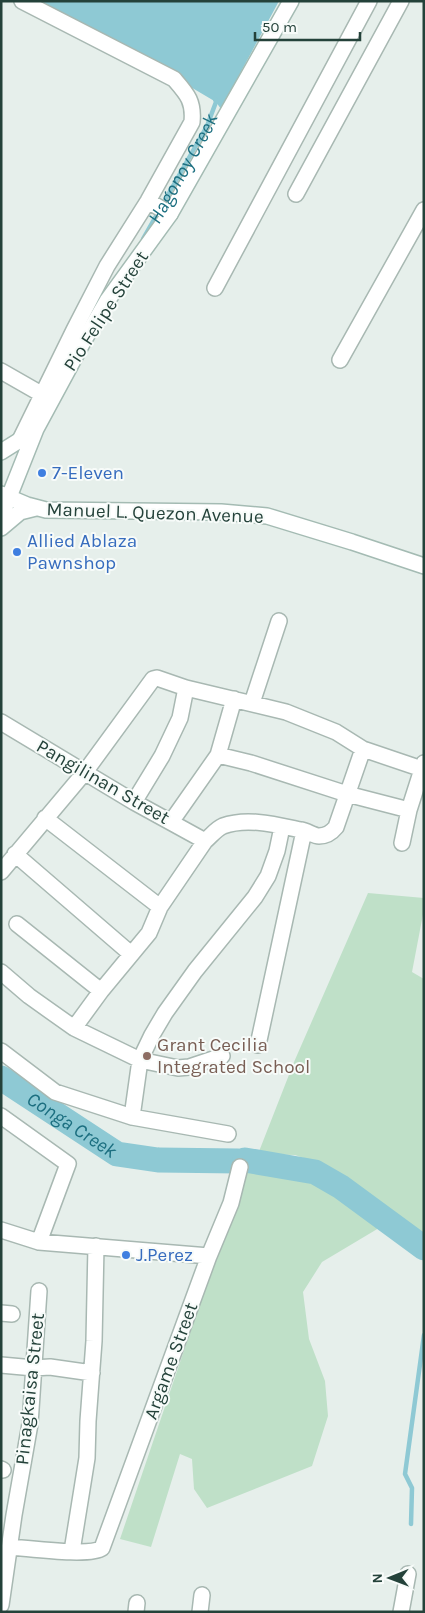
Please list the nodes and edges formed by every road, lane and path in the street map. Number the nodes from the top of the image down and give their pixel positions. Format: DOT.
graph roads {
  1 [pos="22,1"];
  2 [pos="291,1"];
  3 [pos="369,1"];
  4 [pos="401,1"];
  5 [pos="296,194"];
  6 [pos="158,207"];
  7 [pos="424,210"];
  8 [pos="215,288"];
  9 [pos="340,360"];
  10 [pos="1,371"];
  11 [pos="46,397"];
  12 [pos="1,452"];
  13 [pos="5,496"];
  14 [pos="36,508"];
  15 [pos="1,517"];
  16 [pos="1,528"];
  17 [pos="424,566"];
  18 [pos="279,621"];
  19 [pos="186,688"];
  20 [pos="234,699"];
  21 [pos="252,703"];
  22 [pos="1,722"];
  23 [pos="363,749"];
  24 [pos="218,755"];
  25 [pos="423,766"];
  26 [pos="85,772"];
  27 [pos="347,794"];
  28 [pos="134,802"];
  29 [pos="409,810"];
  30 [pos="45,818"];
  31 [pos="171,822"];
  32 [pos="282,827"];
  33 [pos="304,831"];
  34 [pos="205,841"];
  35 [pos="402,843"];
  36 [pos="15,854"];
  37 [pos="1,872"];
  38 [pos="160,907"];
  39 [pos="17,924"];
  40 [pos="131,954"];
  41 [pos="1,972"];
  42 [pos="101,991"];
  43 [pos="74,1028"];
  44 [pos="258,1045"];
  45 [pos="1,1051"];
  46 [pos="222,1056"];
  47 [pos="140,1060"];
  48 [pos="1,1116"];
  49 [pos="132,1116"];
  50 [pos="228,1134"];
  51 [pos="240,1167"];
  52 [pos="1,1230"];
  53 [pos="39,1242"];
  54 [pos="96,1246"];
  55 [pos="209,1256"];
  56 [pos="39,1290"];
  57 [pos="1,1366"];
  58 [pos="34,1368"];
  59 [pos="92,1373"];
  60 [pos="10,1547"];
  61 [pos="72,1552"];
  62 [pos="408,1574"];
  63 [pos="202,1595"];
  64 [pos="1,1605"];
  65 [pos="200,1612"];
  66 [pos="401,1612"];
  1 -- 6 [label="street"];
  2 -- 6 [label="street, Pio Felipe Street"];
  3 -- 8 [label="street"];
  4 -- 5 [label="street"];
  6 -- 11 [label="street, Pio Felipe Street"];
  6 -- 11 [label="street"];
  7 -- 9 [label="street"];
  10 -- 11 [label="street"];
  11 -- 12 [label="street"];
  11 -- 13 [label="street, Pio Felipe Street"];
  13 -- 14 [label="street, Manuel L. Quezon Avenue"];
  13 -- 15 [label="street, Pio Felipe Street"];
  14 -- 16 [label="street"];
  14 -- 17 [label="street, Manuel L. Quezon Avenue"];
  18 -- 21 [label="street"];
  19 -- 20 [label="street"];
  19 -- 26 [label="street"];
  19 -- 28 [label="street"];
  20 -- 21 [label="street"];
  20 -- 24 [label="street"];
  21 -- 23 [label="street"];
  22 -- 26 [label="street, Pangilinan Street"];
  23 -- 25 [label="street"];
  23 -- 27 [label="street"];
  24 -- 27 [label="street"];
  24 -- 31 [label="street"];
  25 -- 29 [label="street"];
  26 -- 28 [label="street, Pangilinan Street"];
  26 -- 30 [label="street"];
  27 -- 29 [label="street"];
  27 -- 33 [label="street"];
  28 -- 31 [label="street, Pangilinan Street"];
  29 -- 35 [label="street"];
  30 -- 36 [label="street"];
  30 -- 38 [label="street"];
  31 -- 34 [label="street, Pangilinan Street"];
  32 -- 33 [label="street"];
  32 -- 34 [label="street"];
  32 -- 47 [label="street"];
  33 -- 44 [label="street"];
  34 -- 38 [label="street"];
  36 -- 37 [label="street"];
  36 -- 40 [label="street"];
  38 -- 40 [label="street"];
  39 -- 42 [label="street"];
  40 -- 42 [label="street"];
  41 -- 43 [label="street"];
  42 -- 43 [label="street"];
  43 -- 47 [label="street"];
  45 -- 49 [label="street"];
  46 -- 47 [label="street"];
  47 -- 49 [label="street"];
  48 -- 53 [label="street"];
  49 -- 50 [label="street"];
  51 -- 55 [label="street, Argame Street"];
  52 -- 53 [label="street"];
  53 -- 54 [label="street"];
  54 -- 55 [label="street"];
  54 -- 59 [label="street"];
  55 -- 61 [label="street, Argame Street"];
  56 -- 58 [label="street, Pinagkaisa Street"];
  57 -- 58 [label="street"];
  58 -- 59 [label="street"];
  58 -- 60 [label="street, Pinagkaisa Street"];
  59 -- 61 [label="street"];
  60 -- 61 [label="street"];
  60 -- 64 [label="street, Pinagkaisa Street"];
  62 -- 66 [label="street"];
  63 -- 65 [label="street"];
}
